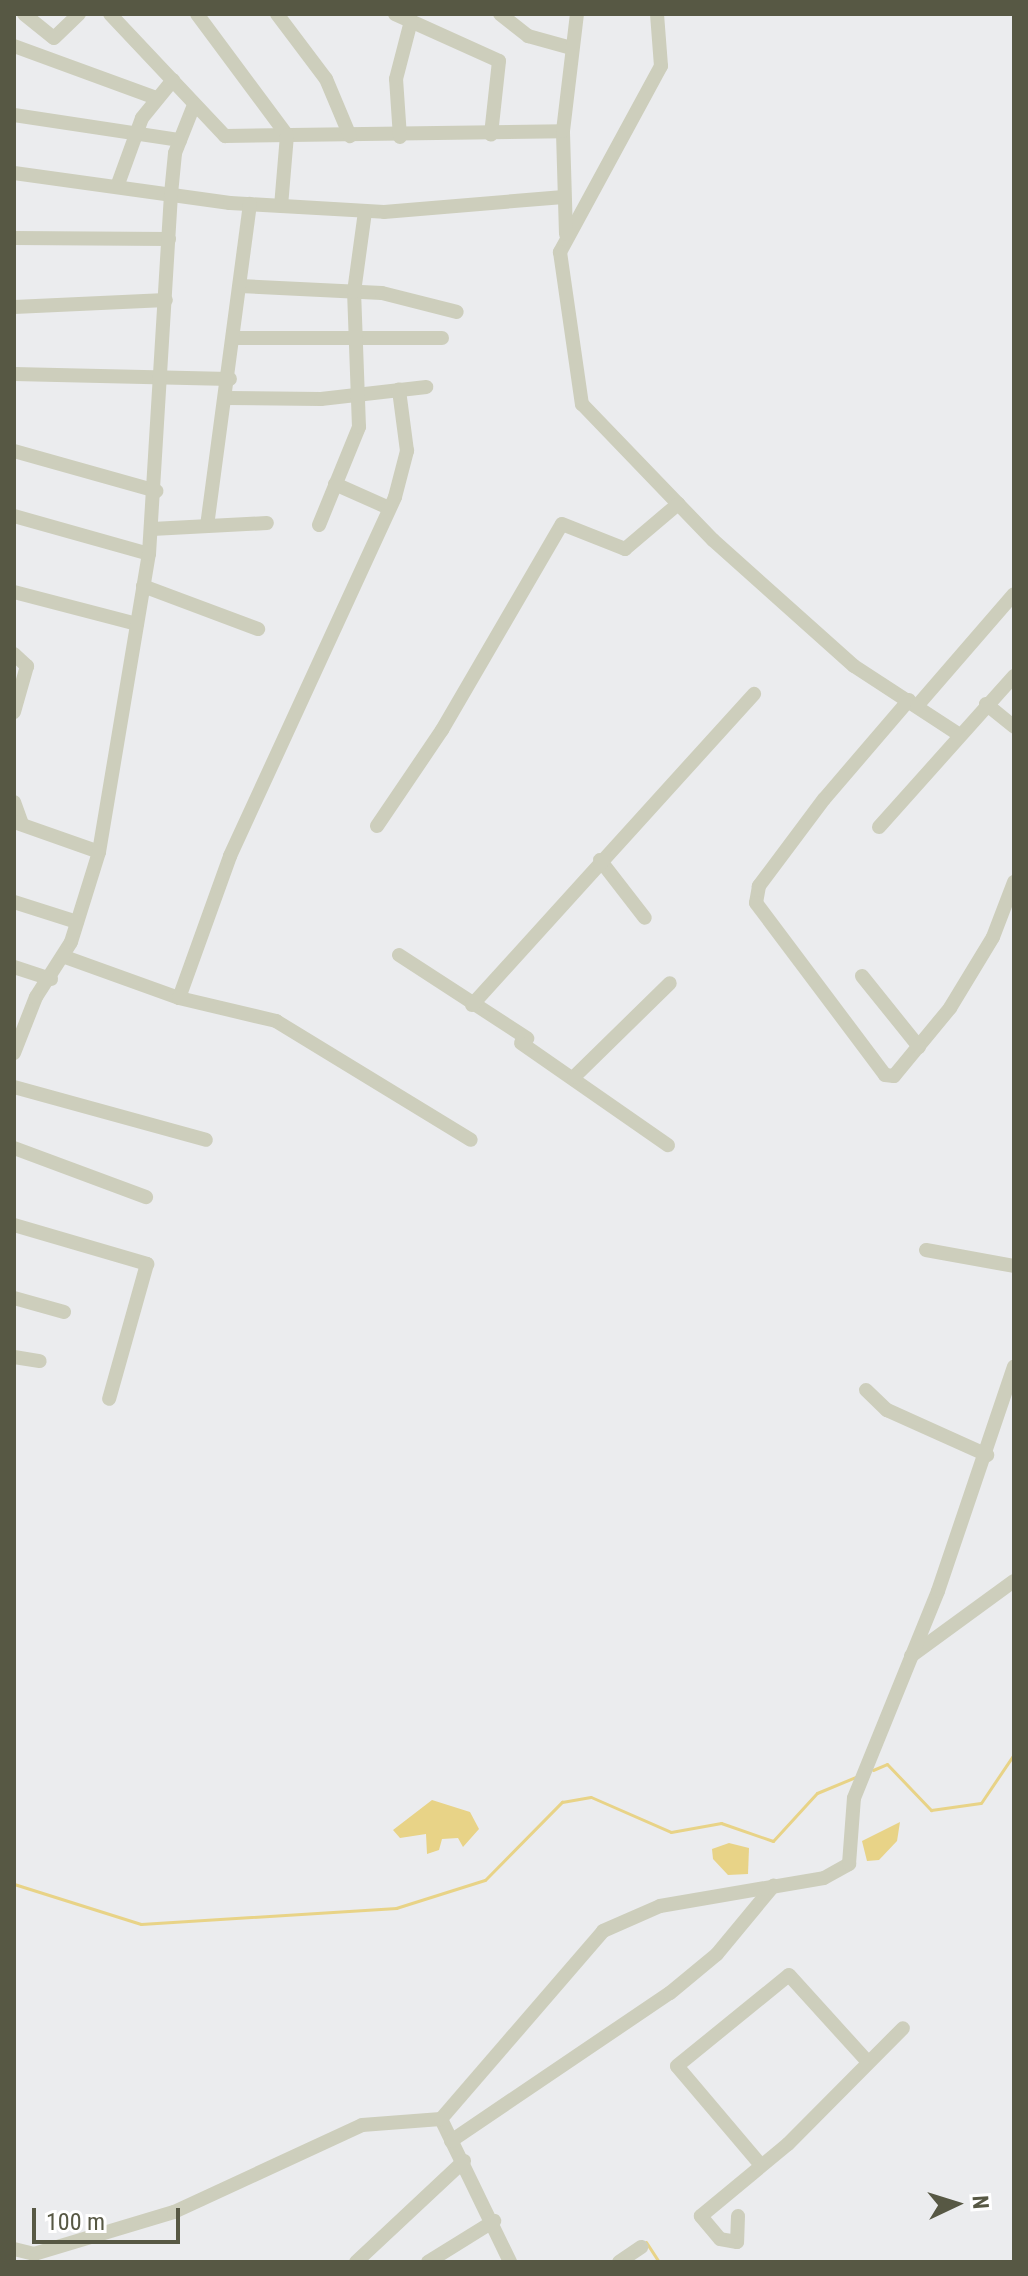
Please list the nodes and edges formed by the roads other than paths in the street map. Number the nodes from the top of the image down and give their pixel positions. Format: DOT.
graph roads {
  1 [pos="24,14"];
  2 [pos="79,14"];
  3 [pos="110,14"];
  4 [pos="197,14"];
  5 [pos="277,14"];
  6 [pos="395,14"];
  7 [pos="500,14"];
  8 [pos="577,14"];
  9 [pos="657,14"];
  10 [pos="411,21"];
  11 [pos="14,46"];
  12 [pos="571,48"];
  13 [pos="173,80"];
  14 [pos="156,98"];
  15 [pos="194,105"];
  16 [pos="14,115"];
  17 [pos="563,131"];
  18 [pos="133,134"];
  19 [pos="287,135"];
  20 [pos="491,135"];
  21 [pos="350,136"];
  22 [pos="400,137"];
  23 [pos="180,140"];
  24 [pos="14,173"];
  25 [pos="118,184"];
  26 [pos="171,194"];
  27 [pos="563,197"];
  28 [pos="250,204"];
  29 [pos="281,206"];
  30 [pos="365,212"];
  31 [pos="566,235"];
  32 [pos="14,238"];
  33 [pos="169,239"];
  34 [pos="240,286"];
  35 [pos="354,292"];
  36 [pos="166,300"];
  37 [pos="14,307"];
  38 [pos="457,312"];
  39 [pos="234,338"];
  40 [pos="442,338"];
  41 [pos="354,342"];
  42 [pos="14,374"];
  43 [pos="163,374"];
  44 [pos="230,379"];
  45 [pos="426,387"];
  46 [pos="399,390"];
  47 [pos="360,395"];
  48 [pos="227,398"];
  49 [pos="14,451"];
  50 [pos="335,484"];
  51 [pos="156,491"];
  52 [pos="678,504"];
  53 [pos="389,508"];
  54 [pos="14,516"];
  55 [pos="267,523"];
  56 [pos="319,525"];
  57 [pos="207,526"];
  58 [pos="152,529"];
  59 [pos="149,554"];
  60 [pos="143,586"];
  61 [pos="14,592"];
  62 [pos="1014,594"];
  63 [pos="137,624"];
  64 [pos="258,629"];
  65 [pos="14,654"];
  66 [pos="1014,676"];
  67 [pos="754,694"];
  68 [pos="913,703"];
  69 [pos="986,704"];
  70 [pos="14,712"];
  71 [pos="1014,727"];
  72 [pos="960,735"];
  73 [pos="14,802"];
  74 [pos="18,823"];
  75 [pos="377,826"];
  76 [pos="879,827"];
  77 [pos="99,852"];
  78 [pos="600,860"];
  79 [pos="1014,882"];
  80 [pos="14,902"];
  81 [pos="645,918"];
  82 [pos="77,922"];
  83 [pos="399,955"];
  84 [pos="65,957"];
  85 [pos="14,967"];
  86 [pos="862,976"];
  87 [pos="51,979"];
  88 [pos="670,983"];
  89 [pos="179,998"];
  90 [pos="472,1005"];
  91 [pos="919,1047"];
  92 [pos="14,1053"];
  93 [pos="574,1077"];
  94 [pos="14,1087"];
  95 [pos="206,1140"];
  96 [pos="471,1140"];
  97 [pos="668,1145"];
  98 [pos="14,1148"];
  99 [pos="146,1197"];
  100 [pos="14,1225"];
  101 [pos="926,1250"];
  102 [pos="1014,1266"];
  103 [pos="14,1298"];
  104 [pos="64,1312"];
  105 [pos="14,1357"];
  106 [pos="40,1361"];
  107 [pos="1014,1366"];
  108 [pos="866,1390"];
  109 [pos="109,1399"];
  110 [pos="987,1455"];
  111 [pos="1014,1581"];
  112 [pos="910,1656"];
  113 [pos="774,1885"];
  114 [pos="903,2028"];
  115 [pos="868,2062"];
  116 [pos="441,2119"];
  117 [pos="451,2141"];
  118 [pos="464,2161"];
  119 [pos="760,2164"];
  120 [pos="738,2216"];
  121 [pos="494,2221"];
  122 [pos="641,2247"];
  123 [pos="14,2249"];
  124 [pos="356,2262"];
  125 [pos="428,2262"];
  126 [pos="510,2262"];
  127 [pos="619,2262"];
  1 -- 2 [label="street"];
  3 -- 13 [label="street"];
  4 -- 19 [label="street"];
  5 -- 21 [label="street"];
  6 -- 10 [label="street"];
  7 -- 12 [label="street"];
  8 -- 12 [label="street"];
  9 -- 31 [label="street"];
  10 -- 20 [label="street"];
  10 -- 22 [label="street"];
  11 -- 14 [label="street"];
  12 -- 17 [label="street"];
  13 -- 14 [label="street"];
  13 -- 15 [label="street"];
  14 -- 18 [label="street"];
  15 -- 19 [label="street"];
  15 -- 23 [label="street"];
  16 -- 18 [label="street"];
  17 -- 20 [label="street"];
  17 -- 27 [label="street"];
  18 -- 23 [label="street"];
  18 -- 25 [label="street"];
  19 -- 21 [label="street"];
  19 -- 29 [label="street"];
  20 -- 22 [label="street"];
  21 -- 22 [label="street"];
  23 -- 26 [label="street"];
  24 -- 25 [label="street"];
  25 -- 26 [label="street"];
  26 -- 28 [label="street"];
  26 -- 33 [label="street"];
  27 -- 30 [label="street"];
  27 -- 31 [label="street"];
  28 -- 29 [label="street"];
  28 -- 34 [label="street"];
  29 -- 30 [label="street"];
  30 -- 35 [label="street"];
  31 -- 52 [label="street"];
  32 -- 33 [label="street"];
  33 -- 36 [label="street"];
  34 -- 35 [label="street"];
  34 -- 39 [label="street"];
  35 -- 38 [label="street"];
  35 -- 41 [label="street"];
  36 -- 37 [label="street"];
  36 -- 43 [label="street"];
  39 -- 41 [label="street"];
  39 -- 44 [label="street"];
  40 -- 41 [label="street"];
  41 -- 47 [label="street"];
  42 -- 43 [label="street"];
  43 -- 44 [label="street"];
  43 -- 51 [label="street"];
  44 -- 48 [label="street"];
  45 -- 46 [label="street"];
  46 -- 47 [label="street"];
  46 -- 53 [label="street"];
  47 -- 48 [label="street"];
  47 -- 50 [label="street"];
  48 -- 57 [label="street"];
  49 -- 51 [label="street"];
  50 -- 53 [label="street"];
  50 -- 56 [label="street"];
  51 -- 58 [label="street"];
  52 -- 68 [label="street"];
  52 -- 75 [label="street"];
  53 -- 89 [label="street"];
  54 -- 59 [label="street"];
  55 -- 57 [label="street"];
  57 -- 58 [label="street"];
  58 -- 59 [label="street"];
  59 -- 60 [label="street"];
  60 -- 63 [label="street"];
  60 -- 64 [label="street"];
  61 -- 63 [label="street"];
  62 -- 68 [label="street"];
  63 -- 77 [label="street"];
  65 -- 70 [label="street"];
  66 -- 69 [label="street"];
  67 -- 78 [label="street"];
  68 -- 72 [label="street"];
  68 -- 91 [label="street"];
  69 -- 71 [label="street"];
  69 -- 72 [label="street"];
  72 -- 76 [label="street"];
  73 -- 74 [label="street"];
  74 -- 77 [label="street"];
  77 -- 82 [label="street"];
  78 -- 81 [label="street"];
  78 -- 90 [label="street"];
  79 -- 91 [label="street"];
  80 -- 82 [label="street"];
  82 -- 84 [label="street"];
  83 -- 90 [label="street"];
  84 -- 87 [label="street"];
  84 -- 89 [label="street"];
  85 -- 87 [label="street"];
  86 -- 91 [label="street"];
  87 -- 92 [label="street"];
  88 -- 93 [label="street"];
  89 -- 96 [label="street"];
  90 -- 93 [label="street"];
  93 -- 97 [label="street"];
  94 -- 95 [label="street"];
  98 -- 99 [label="street"];
  100 -- 109 [label="street"];
  101 -- 102 [label="street"];
  103 -- 104 [label="street"];
  105 -- 106 [label="street"];
  107 -- 110 [label="street"];
  108 -- 110 [label="street"];
  110 -- 112 [label="street"];
  111 -- 112 [label="street"];
  112 -- 113 [label="street"];
  113 -- 116 [label="street"];
  113 -- 117 [label="street"];
  114 -- 115 [label="street"];
  115 -- 119 [label="street"];
  115 -- 119 [label="street"];
  116 -- 117 [label="street"];
  116 -- 123 [label="street"];
  117 -- 118 [label="street"];
  118 -- 121 [label="street"];
  118 -- 124 [label="street"];
  119 -- 120 [label="street"];
  121 -- 125 [label="street"];
  121 -- 126 [label="street"];
  122 -- 127 [label="street"];
}
